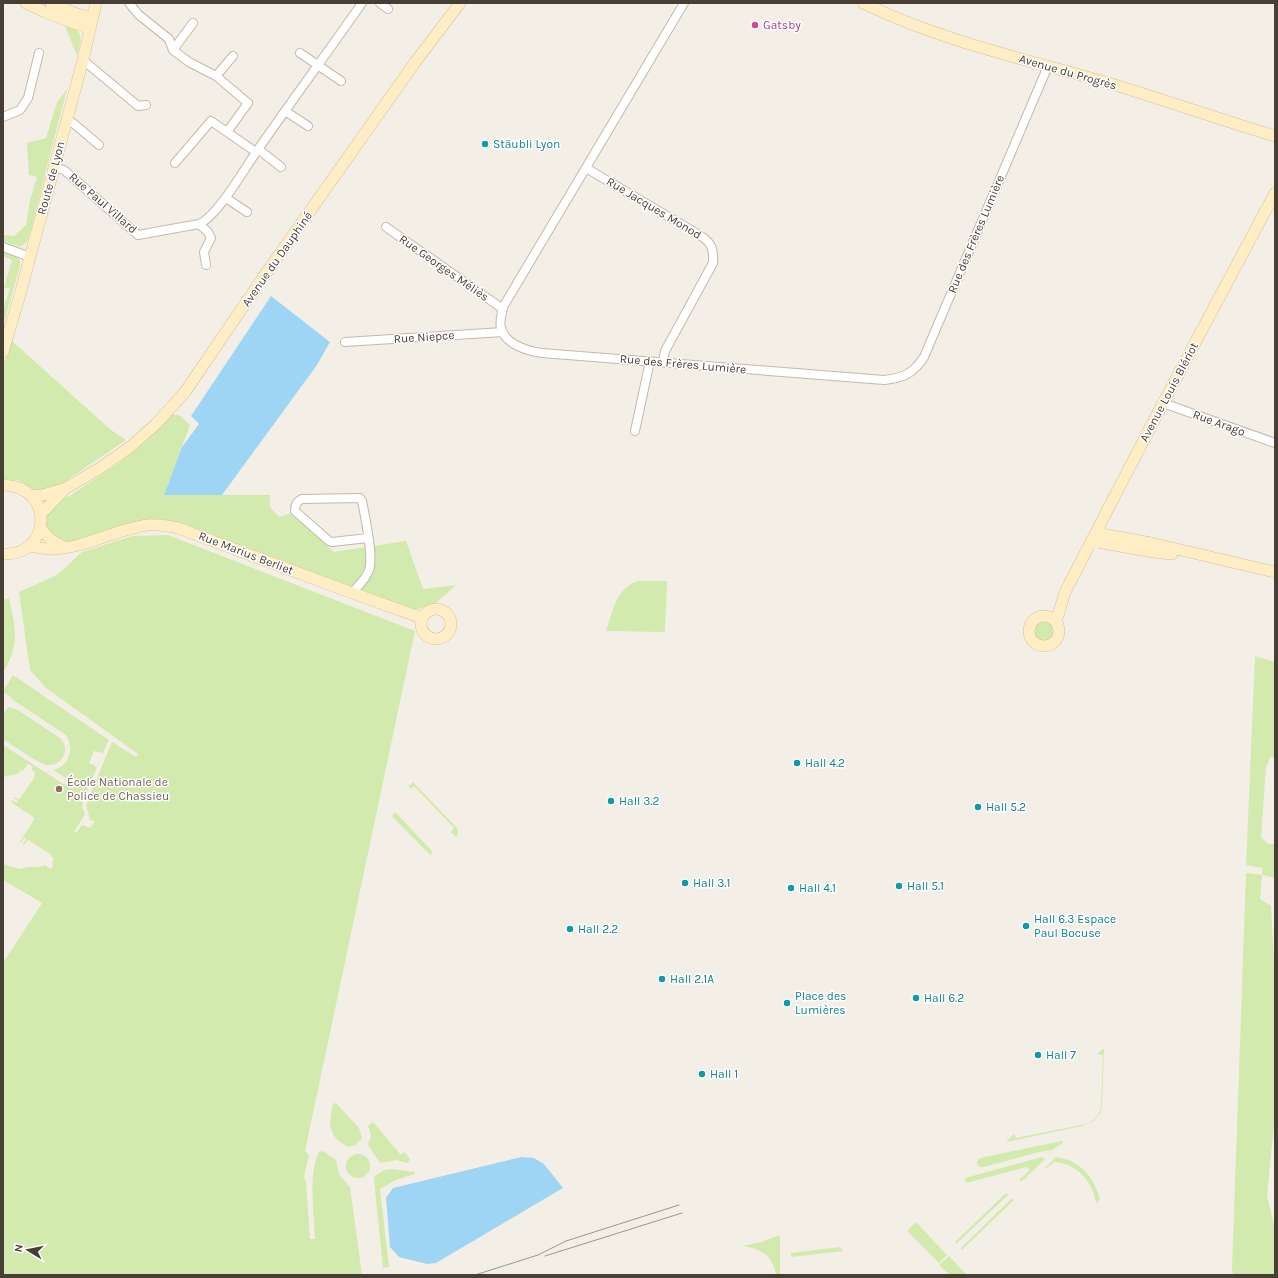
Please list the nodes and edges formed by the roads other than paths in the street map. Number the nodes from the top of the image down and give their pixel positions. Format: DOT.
graph roads {
  1 [pos="26,3"];
  2 [pos="52,3"];
  3 [pos="96,3"];
  4 [pos="129,3"];
  5 [pos="362,3"];
  6 [pos="380,3"];
  7 [pos="460,3"];
  8 [pos="684,3"];
  9 [pos="863,3"];
  10 [pos="388,9"];
  11 [pos="92,18"];
  12 [pos="193,23"];
  13 [pos="90,29"];
  14 [pos="173,50"];
  15 [pos="39,53"];
  16 [pos="300,53"];
  17 [pos="233,56"];
  18 [pos="83,60"];
  19 [pos="318,66"];
  20 [pos="1048,66"];
  21 [pos="216,76"];
  22 [pos="341,81"];
  23 [pos="146,105"];
  24 [pos="285,111"];
  25 [pos="3,117"];
  26 [pos="66,121"];
  27 [pos="308,126"];
  28 [pos="227,132"];
  29 [pos="1275,136"];
  30 [pos="99,145"];
  31 [pos="257,151"];
  32 [pos="175,163"];
  33 [pos="54,167"];
  34 [pos="281,167"];
  35 [pos="586,168"];
  36 [pos="1275,193"];
  37 [pos="226,198"];
  38 [pos="246,212"];
  39 [pos="199,224"];
  40 [pos="386,226"];
  41 [pos="3,247"];
  42 [pos="30,257"];
  43 [pos="206,265"];
  44 [pos="503,309"];
  45 [pos="503,332"];
  46 [pos="345,342"];
  47 [pos="3,352"];
  48 [pos="650,361"];
  49 [pos="663,362"];
  50 [pos="1163,403"];
  51 [pos="636,431"];
  52 [pos="1275,443"];
  53 [pos="3,485"];
  54 [pos="66,488"];
  55 [pos="32,496"];
  56 [pos="41,514"];
  57 [pos="40,526"];
  58 [pos="1094,537"];
  59 [pos="368,538"];
  60 [pos="29,546"];
  61 [pos="67,548"];
  62 [pos="3,554"];
  63 [pos="1275,572"];
  64 [pos="1065,592"];
  65 [pos="352,593"];
  66 [pos="1042,616"];
  67 [pos="422,618"];
  68 [pos="1056,622"];
  1 -- 13 [label="street"];
  2 -- 11 [label="street"];
  3 -- 11 [label="street, Route de Lyon"];
  4 -- 14 [label="street"];
  5 -- 19 [label="street, Rue Paul Villard"];
  6 -- 10 [label="street"];
  7 -- 54 [label="street, Avenue du Dauphiné"];
  8 -- 35 [label="street"];
  9 -- 20 [label="street, Avenue du Progrès"];
  11 -- 13 [label="street, Route de Lyon"];
  12 -- 14 [label="street"];
  13 -- 18 [label="street, Route de Lyon"];
  14 -- 21 [label="street"];
  15 -- 25 [label="street"];
  16 -- 19 [label="street"];
  17 -- 21 [label="street"];
  18 -- 23 [label="street"];
  18 -- 26 [label="street, Route de Lyon"];
  19 -- 22 [label="street"];
  19 -- 24 [label="street, Rue Paul Villard"];
  20 -- 29 [label="street, Avenue du Progrès"];
  20 -- 49 [label="street, Rue des Frères Lumière"];
  21 -- 28 [label="street"];
  24 -- 27 [label="street"];
  24 -- 31 [label="street, Rue Paul Villard"];
  26 -- 30 [label="street"];
  26 -- 33 [label="street, Route de Lyon"];
  28 -- 31 [label="street"];
  28 -- 32 [label="street"];
  31 -- 34 [label="street"];
  31 -- 37 [label="street, Rue Paul Villard"];
  33 -- 39 [label="street, Rue Paul Villard"];
  33 -- 42 [label="street, Route de Lyon"];
  35 -- 44 [label="street"];
  35 -- 49 [label="street, Rue Jacques Monod"];
  36 -- 50 [label="street, Avenue Louis Blériot"];
  37 -- 38 [label="street"];
  37 -- 39 [label="street, Rue Paul Villard"];
  39 -- 43 [label="street"];
  40 -- 44 [label="street, Rue Georges Méliès"];
  41 -- 42 [label="street"];
  42 -- 47 [label="street, Route de Lyon"];
  44 -- 45 [label="street"];
  45 -- 46 [label="street, Rue Niepce"];
  45 -- 48 [label="street, Rue des Frères Lumière"];
  48 -- 49 [label="street, Rue des Frères Lumière"];
  48 -- 51 [label="street"];
  50 -- 52 [label="street, Rue Arago"];
  50 -- 58 [label="street, Avenue Louis Blériot"];
  53 -- 55 [label="street"];
  54 -- 55 [label="street, Avenue du Dauphiné"];
  54 -- 56 [label="street, Avenue du Dauphiné"];
  55 -- 56 [label="street"];
  56 -- 57 [label="street"];
  57 -- 60 [label="street"];
  57 -- 61 [label="street"];
  58 -- 63 [label="street"];
  58 -- 64 [label="street, Avenue Louis Blériot"];
  59 -- 59 [label="street"];
  59 -- 65 [label="street"];
  60 -- 61 [label="street, Rue Marius Berliet"];
  60 -- 62 [label="street"];
  61 -- 65 [label="street, Rue Marius Berliet"];
  64 -- 66 [label="street, Avenue Louis Blériot"];
  64 -- 68 [label="street, Avenue Louis Blériot"];
  65 -- 67 [label="street, Rue Marius Berliet"];
  66 -- 68 [label="street"];
  66 -- 68 [label="street"];
}
